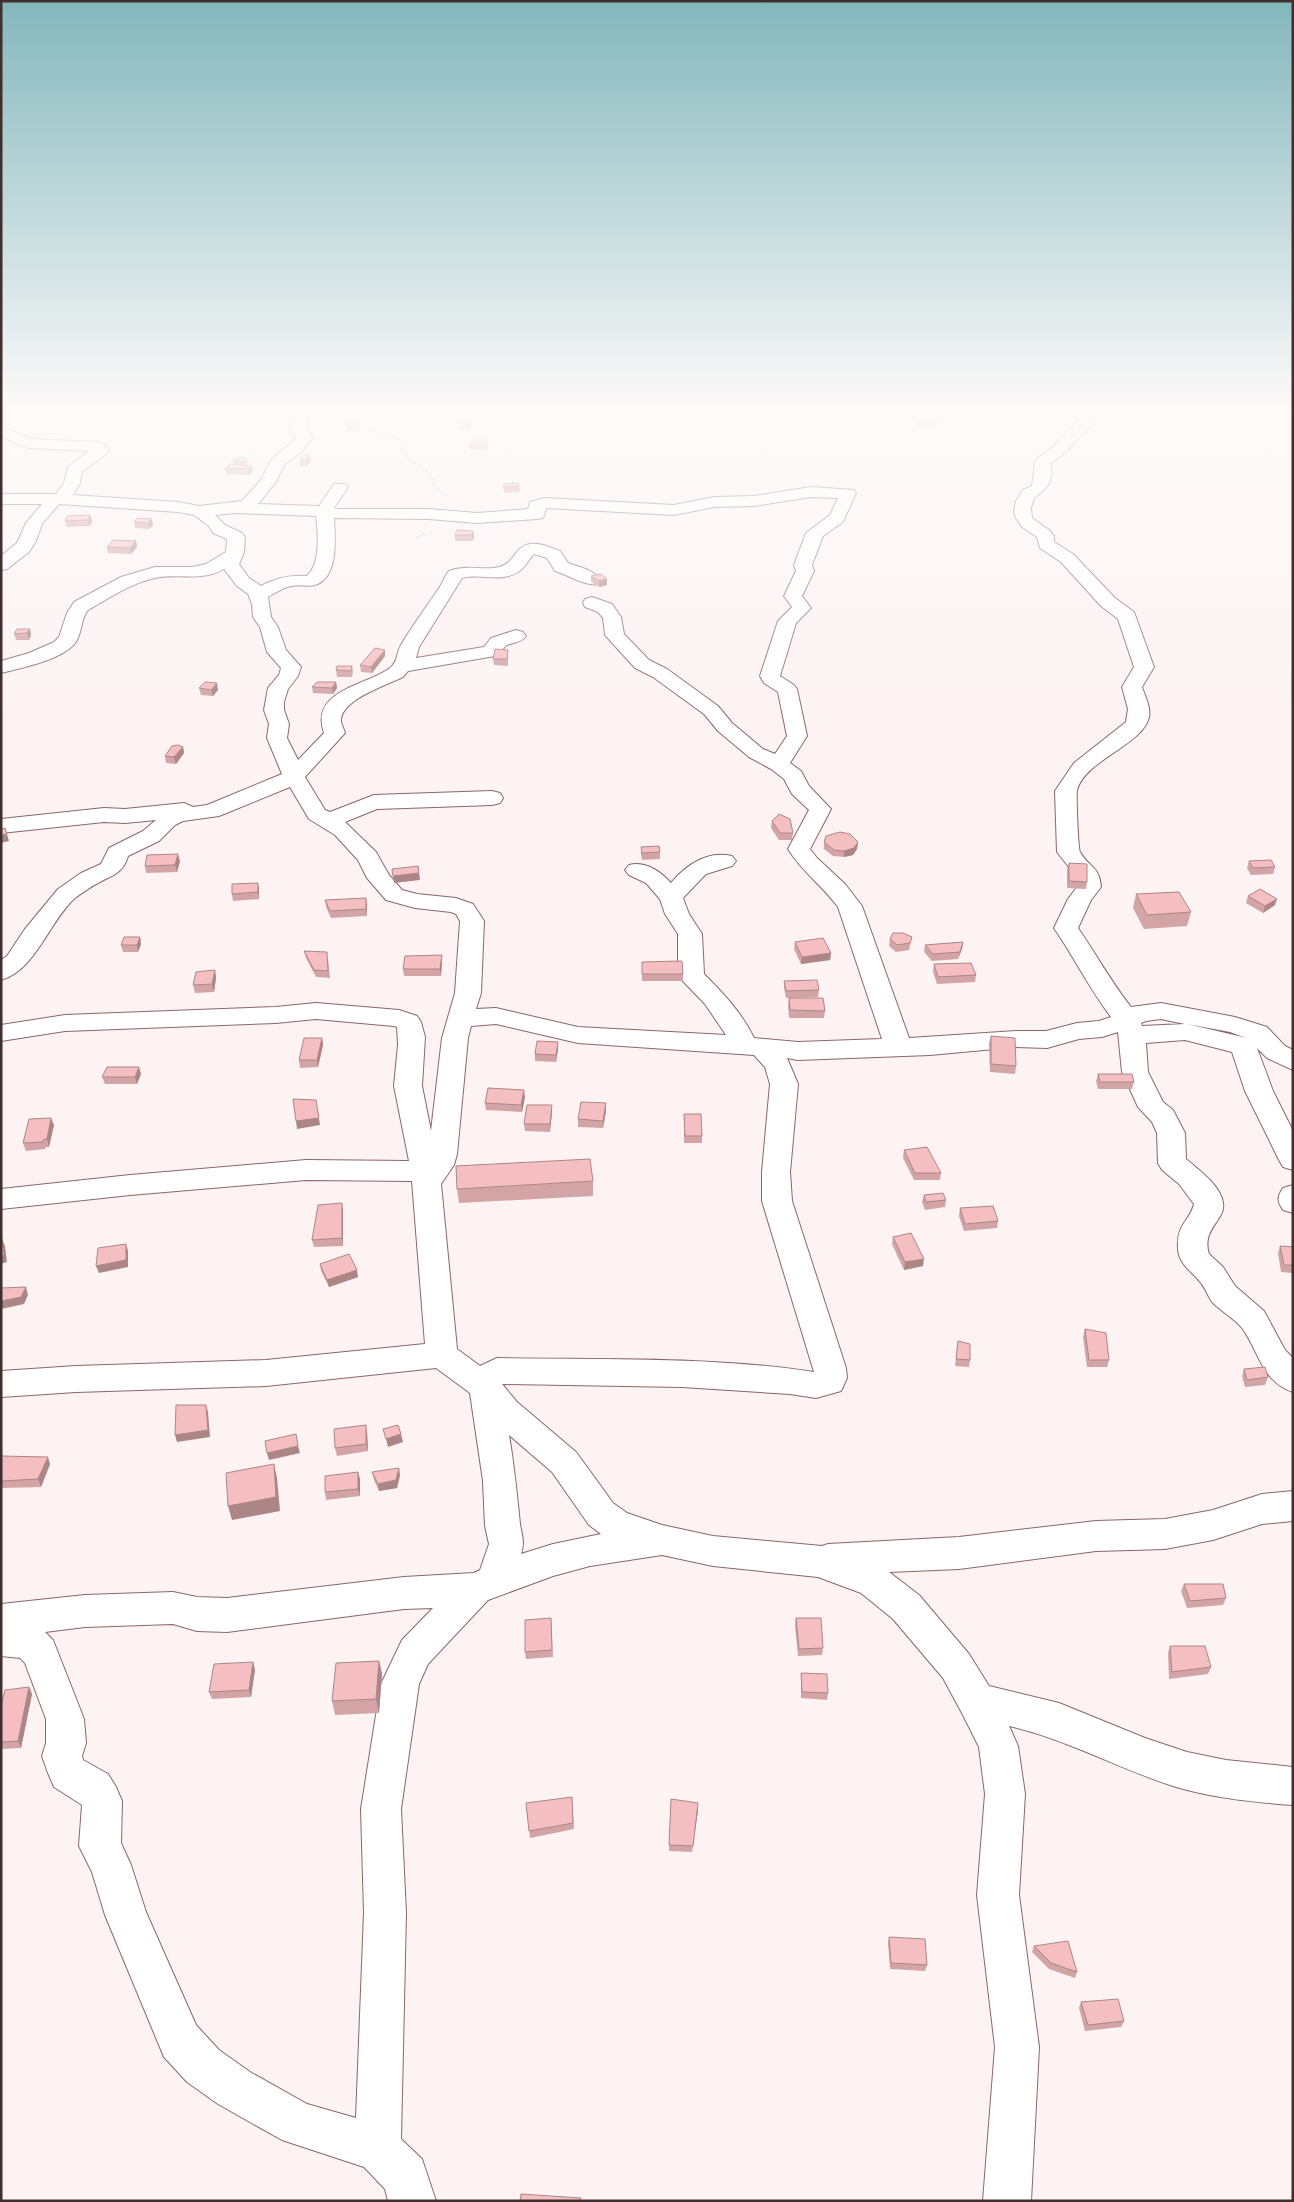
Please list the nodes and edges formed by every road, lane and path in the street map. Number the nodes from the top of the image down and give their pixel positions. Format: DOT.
graph roads {
  1 [pos="39,515"];
  2 [pos="204,515"];
  3 [pos="324,515"];
  4 [pos="437,515"];
  5 [pos="534,515"];
  6 [pos="839,515"];
  7 [pos="1024,515"];
  8 [pos="451,516"];
  9 [pos="417,537"];
  10 [pos="234,555"];
  11 [pos="1,565"];
  12 [pos="592,580"];
  13 [pos="258,595"];
  14 [pos="592,602"];
  15 [pos="516,636"];
  16 [pos="1,667"];
  17 [pos="402,667"];
  18 [pos="779,764"];
  19 [pos="294,776"];
  20 [pos="492,798"];
  21 [pos="232,803"];
  22 [pos="328,821"];
  23 [pos="1,826"];
  24 [pos="724,861"];
  25 [pos="637,870"];
  26 [pos="671,897"];
  27 [pos="1,972"];
  28 [pos="461,1019"];
  29 [pos="1130,1028"];
  30 [pos="1,1033"];
  31 [pos="898,1046"];
  32 [pos="767,1052"];
  33 [pos="1293,1061"];
  34 [pos="1293,1160"];
  35 [pos="426,1177"];
  36 [pos="1293,1195"];
  37 [pos="1,1199"];
  38 [pos="1293,1202"];
  39 [pos="442,1355"];
  40 [pos="1293,1379"];
  41 [pos="1,1384"];
  42 [pos="485,1387"];
  43 [pos="1293,1506"];
  44 [pos="662,1540"];
  45 [pos="819,1560"];
  46 [pos="485,1584"];
  47 [pos="1,1621"];
  48 [pos="1,1638"];
  49 [pos="977,1702"];
  50 [pos="1293,1786"];
  51 [pos="378,2148"];
  52 [pos="412,2201"];
  53 [pos="1007,2201"];
  1 -- 11 [label="street"];
  2 -- 10 [label="street"];
  3 -- 13 [label="street"];
  4 -- 8 [label="street"];
  5 -- 8 [label="street"];
  6 -- 18 [label="street"];
  7 -- 29 [label="street"];
  8 -- 9 [label="path"];
  10 -- 13 [label="street"];
  10 -- 16 [label="street"];
  12 -- 17 [label="street"];
  13 -- 19 [label="street"];
  14 -- 18 [label="street"];
  15 -- 17 [label="street"];
  17 -- 19 [label="street"];
  18 -- 31 [label="street"];
  19 -- 21 [label="street"];
  19 -- 22 [label="street"];
  20 -- 22 [label="street"];
  21 -- 23 [label="street"];
  21 -- 27 [label="street"];
  22 -- 28 [label="street"];
  24 -- 26 [label="street"];
  25 -- 26 [label="street"];
  26 -- 32 [label="street"];
  28 -- 32 [label="street"];
  28 -- 35 [label="street"];
  29 -- 31 [label="street"];
  29 -- 33 [label="street"];
  29 -- 34 [label="street"];
  29 -- 40 [label="street"];
  30 -- 35 [label="street"];
  31 -- 32 [label="street"];
  32 -- 42 [label="street"];
  35 -- 37 [label="street"];
  35 -- 39 [label="street"];
  36 -- 38 [label="street"];
  39 -- 41 [label="street"];
  39 -- 42 [label="street"];
  42 -- 44 [label="street"];
  42 -- 46 [label="street"];
  43 -- 45 [label="street"];
  44 -- 45 [label="street"];
  44 -- 46 [label="street"];
  45 -- 49 [label="street"];
  46 -- 47 [label="street"];
  46 -- 51 [label="street"];
  48 -- 51 [label="street"];
  49 -- 50 [label="street"];
  49 -- 53 [label="street"];
  51 -- 52 [label="street"];
}
